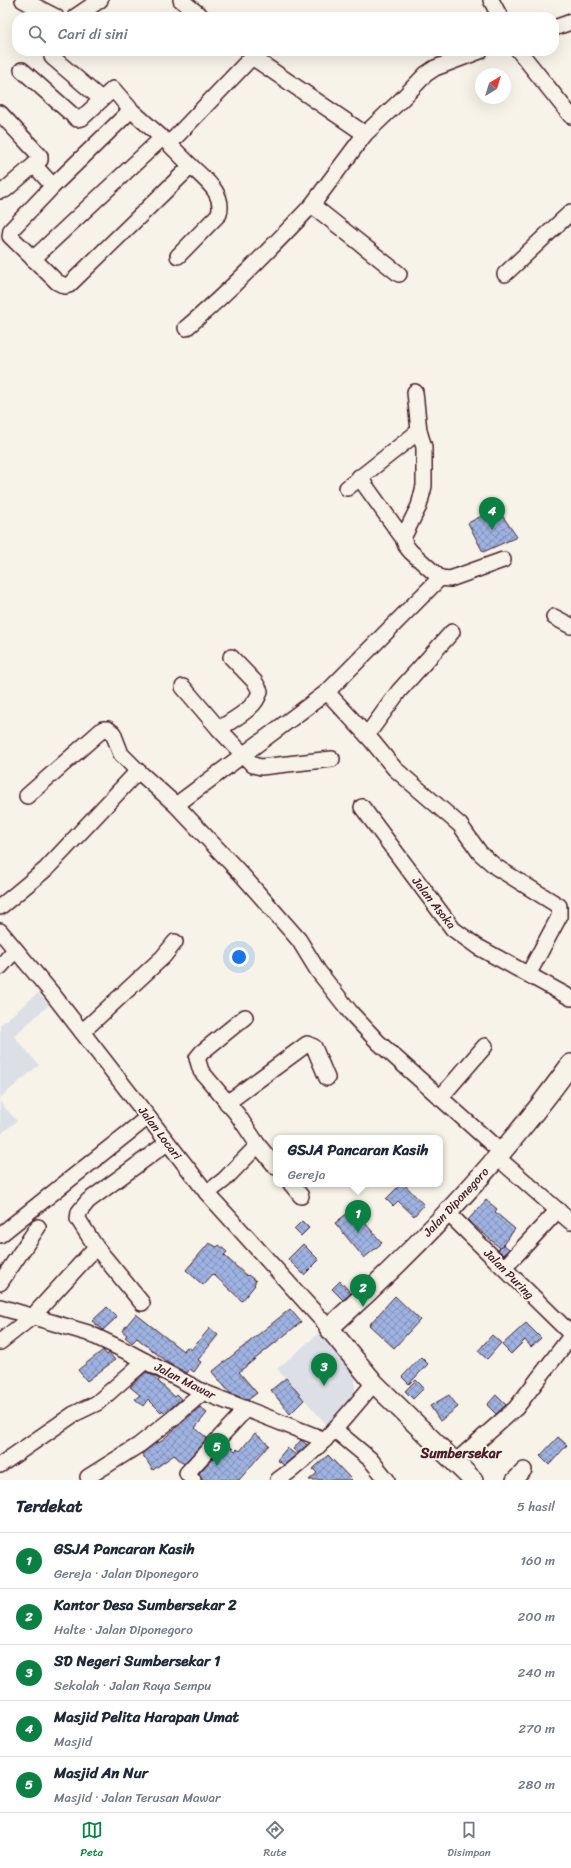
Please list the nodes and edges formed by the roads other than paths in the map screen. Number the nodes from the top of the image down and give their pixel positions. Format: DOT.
graph roads {
  1 [pos="23,0"];
  2 [pos="100,0"];
  3 [pos="181,0"];
  4 [pos="491,0"];
  5 [pos="46,12"];
  6 [pos="82,12"];
  7 [pos="196,12"];
  8 [pos="497,12"];
  9 [pos="571,22"];
  10 [pos="559,26"];
  11 [pos="246,56"];
  12 [pos="251,56"];
  13 [pos="464,56"];
  14 [pos="523,56"];
  15 [pos="52,57"];
  16 [pos="22,70"];
  17 [pos="101,99"];
  18 [pos="131,110"];
  19 [pos="0,113"];
  20 [pos="571,116"];
  21 [pos="365,134"];
  22 [pos="165,141"];
  23 [pos="34,165"];
  24 [pos="190,166"];
  25 [pos="53,186"];
  26 [pos="0,191"];
  27 [pos="312,205"];
  28 [pos="571,212"];
  29 [pos="178,256"];
  30 [pos="33,259"];
  31 [pos="399,274"];
  32 [pos="505,274"];
  33 [pos="186,328"];
  34 [pos="415,392"];
  35 [pos="419,431"];
  36 [pos="359,477"];
  37 [pos="346,488"];
  38 [pos="404,538"];
  39 [pos="503,560"];
  40 [pos="440,578"];
  41 [pos="554,617"];
  42 [pos="571,626"];
  43 [pos="452,632"];
  44 [pos="231,658"];
  45 [pos="183,687"];
  46 [pos="327,692"];
  47 [pos="219,729"];
  48 [pos="366,735"];
  49 [pos="244,755"];
  50 [pos="332,758"];
  51 [pos="138,771"];
  52 [pos="27,796"];
  53 [pos="176,805"];
  54 [pos="362,806"];
  55 [pos="0,907"];
  56 [pos="0,931"];
  57 [pos="175,942"];
  58 [pos="15,950"];
  59 [pos="0,967"];
  60 [pos="529,973"];
  61 [pos="571,998"];
  62 [pos="245,1017"];
  63 [pos="82,1032"];
  64 [pos="485,1046"];
  65 [pos="571,1064"];
  66 [pos="327,1078"];
  67 [pos="440,1098"];
  68 [pos="227,1103"];
  69 [pos="148,1117"];
  70 [pos="167,1143"];
  71 [pos="258,1145"];
  72 [pos="500,1155"];
  73 [pos="273,1163"];
  74 [pos="294,1187"];
  75 [pos="207,1193"];
  76 [pos="301,1196"];
  77 [pos="558,1210"];
  78 [pos="448,1213"];
  79 [pos="571,1222"];
  80 [pos="38,1227"];
  81 [pos="0,1235"];
  82 [pos="96,1247"];
  83 [pos="504,1268"];
  84 [pos="0,1283"];
  85 [pos="142,1303"];
  86 [pos="0,1307"];
  87 [pos="39,1318"];
  88 [pos="329,1328"];
  89 [pos="571,1335"];
  90 [pos="0,1342"];
  91 [pos="145,1361"];
  92 [pos="374,1383"];
  93 [pos="203,1392"];
  94 [pos="246,1409"];
  95 [pos="330,1435"];
  96 [pos="456,1462"];
  97 [pos="0,1466"];
  98 [pos="88,1477"];
  99 [pos="186,1478"];
  100 [pos="278,1480"];
  101 [pos="387,1480"];
  102 [pos="473,1480"];
  1 -- 5 [label="street"];
  2 -- 6 [label="street"];
  3 -- 7 [label="street"];
  4 -- 8 [label="street"];
  9 -- 10 [label="street"];
  11 -- 22 [label="street"];
  12 -- 21 [label="street"];
  13 -- 21 [label="street"];
  14 -- 20 [label="street"];
  15 -- 17 [label="street"];
  16 -- 17 [label="street"];
  17 -- 18 [label="street"];
  18 -- 22 [label="street"];
  18 -- 25 [label="street"];
  19 -- 23 [label="street"];
  21 -- 27 [label="street"];
  22 -- 24 [label="street"];
  22 -- 30 [label="street"];
  23 -- 25 [label="street"];
  23 -- 26 [label="street"];
  24 -- 29 [label="street"];
  24 -- 30 [label="street"];
  25 -- 30 [label="street"];
  27 -- 31 [label="street"];
  27 -- 33 [label="street"];
  28 -- 32 [label="street"];
  34 -- 35 [label="street"];
  35 -- 36 [label="street"];
  35 -- 38 [label="street"];
  36 -- 37 [label="street"];
  36 -- 38 [label="street"];
  38 -- 40 [label="street"];
  39 -- 40 [label="street"];
  40 -- 46 [label="street"];
  41 -- 42 [label="street"];
  43 -- 48 [label="street"];
  44 -- 47 [label="street"];
  45 -- 47 [label="street"];
  46 -- 48 [label="street"];
  46 -- 49 [label="street"];
  47 -- 49 [label="street"];
  48 -- 60 [label="street"];
  49 -- 50 [label="street"];
  49 -- 53 [label="street"];
  51 -- 52 [label="street"];
  51 -- 53 [label="street"];
  51 -- 55 [label="street"];
  53 -- 67 [label="street"];
  54 -- 60 [label="street, Jalan Asoka"];
  56 -- 58 [label="street, Jalan Locari"];
  57 -- 63 [label="street"];
  58 -- 59 [label="street"];
  58 -- 63 [label="street, Jalan Locari"];
  60 -- 61 [label="street, Jalan Asoka"];
  62 -- 68 [label="street"];
  63 -- 69 [label="street, Jalan Locari"];
  64 -- 67 [label="street"];
  65 -- 72 [label="main road, Jalan Diponegoro"];
  66 -- 68 [label="street"];
  67 -- 72 [label="street"];
  68 -- 71 [label="street"];
  69 -- 70 [label="street, Jalan Locari"];
  69 -- 81 [label="street"];
  70 -- 75 [label="street, Jalan Locari"];
  70 -- 82 [label="street"];
  71 -- 73 [label="street"];
  71 -- 75 [label="street"];
  72 -- 77 [label="street"];
  72 -- 78 [label="main road, Jalan Diponegoro"];
  74 -- 76 [label="street"];
  75 -- 88 [label="street, Jalan Locari"];
  77 -- 79 [label="street"];
  77 -- 83 [label="street"];
  78 -- 83 [label="street, Jalan Puring"];
  78 -- 88 [label="main road, Jalan Diponegoro"];
  80 -- 84 [label="street"];
  82 -- 85 [label="street"];
  82 -- 87 [label="street"];
  83 -- 89 [label="street, Jalan Puring"];
  86 -- 87 [label="street, Jalan Mawar"];
  87 -- 90 [label="street"];
  87 -- 91 [label="street, Jalan Mawar"];
  88 -- 92 [label="main road"];
  89 -- 96 [label="street"];
  91 -- 93 [label="street, Jalan Mawar"];
  91 -- 97 [label="street"];
  92 -- 95 [label="street"];
  92 -- 96 [label="main road"];
  93 -- 94 [label="street, Jalan Mawar"];
  93 -- 98 [label="street"];
  94 -- 95 [label="street, Jalan Mawar"];
  94 -- 99 [label="street"];
  95 -- 100 [label="street"];
  95 -- 101 [label="street, Jalan Mawar"];
  96 -- 102 [label="main road"];
}
